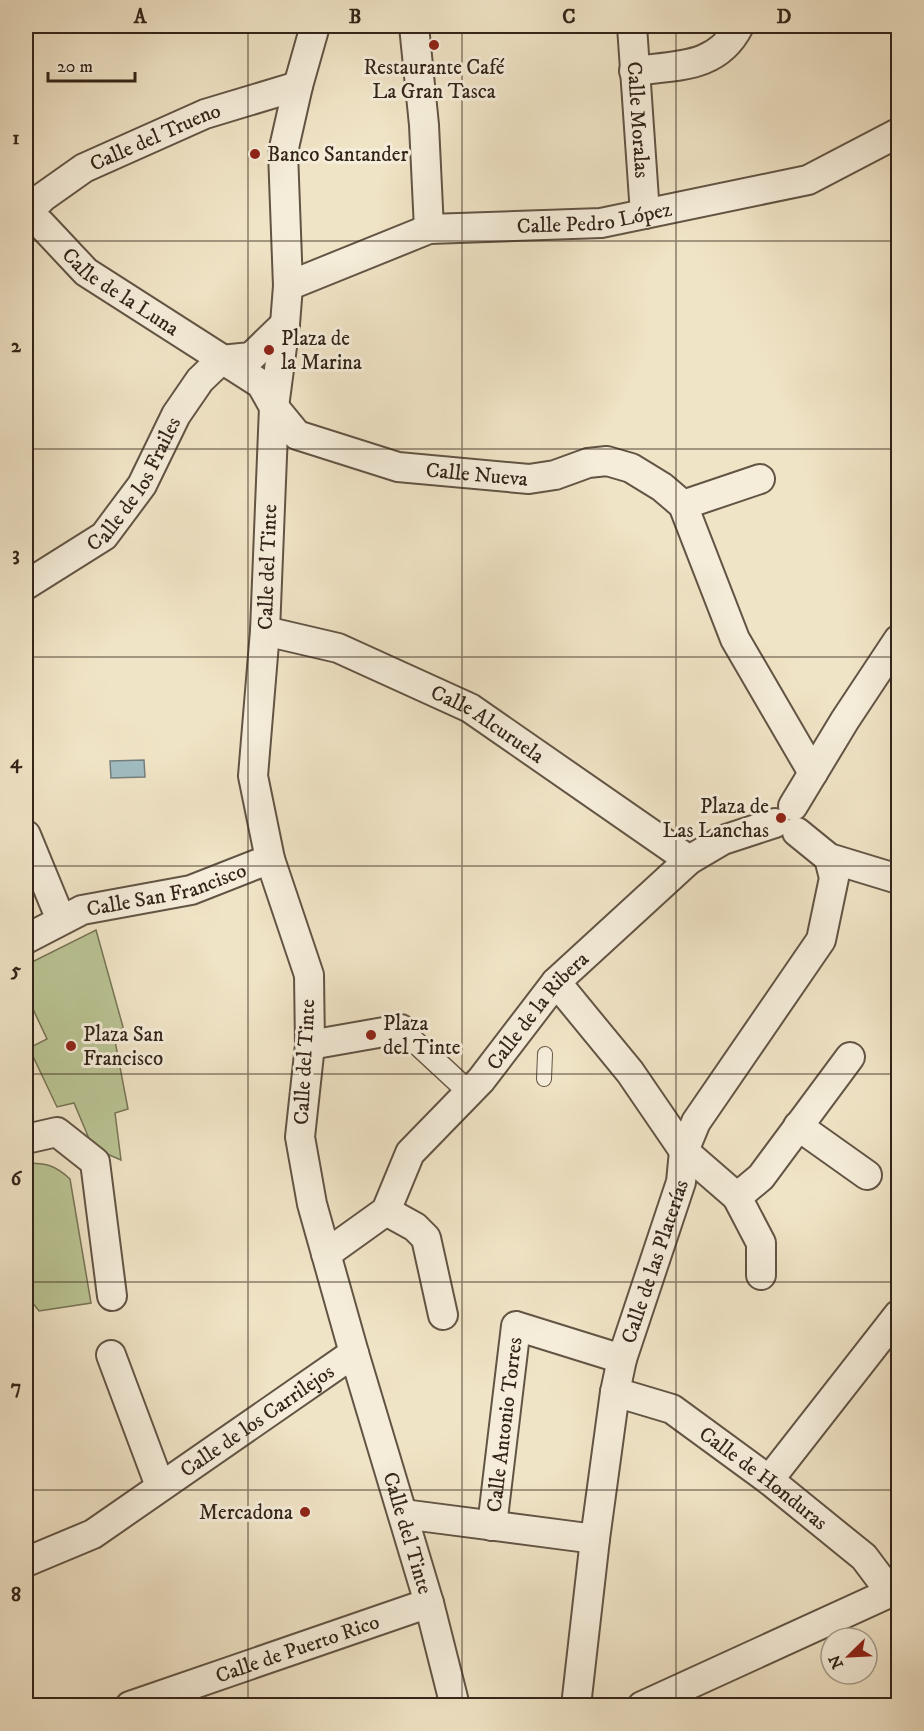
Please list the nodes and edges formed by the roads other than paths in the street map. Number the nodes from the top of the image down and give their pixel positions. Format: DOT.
graph roads {
  1 [pos="315,26"];
  2 [pos="414,26"];
  3 [pos="632,26"];
  4 [pos="739,26"];
  5 [pos="634,71"];
  6 [pos="298,86"];
  7 [pos="898,133"];
  8 [pos="645,214"];
  9 [pos="26,215"];
  10 [pos="429,229"];
  11 [pos="288,286"];
  12 [pos="285,324"];
  13 [pos="221,360"];
  14 [pos="274,406"];
  15 [pos="760,479"];
  16 [pos="683,505"];
  17 [pos="26,585"];
  18 [pos="265,631"];
  19 [pos="898,640"];
  20 [pos="813,772"];
  21 [pos="789,820"];
  22 [pos="26,835"];
  23 [pos="829,858"];
  24 [pos="270,859"];
  25 [pos="688,860"];
  26 [pos="898,879"];
  27 [pos="61,920"];
  28 [pos="26,939"];
  29 [pos="563,997"];
  30 [pos="402,1029"];
  31 [pos="310,1045"];
  32 [pos="545,1054"];
  33 [pos="850,1057"];
  34 [pos="544,1079"];
  35 [pos="469,1092"];
  36 [pos="798,1126"];
  37 [pos="26,1140"];
  38 [pos="684,1151"];
  39 [pos="867,1174"];
  40 [pos="737,1197"];
  41 [pos="386,1211"];
  42 [pos="326,1254"];
  43 [pos="761,1275"];
  44 [pos="112,1296"];
  45 [pos="898,1315"];
  46 [pos="443,1316"];
  47 [pos="354,1353"];
  48 [pos="111,1355"];
  49 [pos="622,1359"];
  50 [pos="615,1392"];
  51 [pos="769,1480"];
  52 [pos="160,1486"];
  53 [pos="403,1514"];
  54 [pos="492,1526"];
  55 [pos="595,1539"];
  56 [pos="26,1562"];
  57 [pos="895,1591"];
  58 [pos="429,1603"];
  59 [pos="130,1706"];
  60 [pos="456,1706"];
  61 [pos="576,1706"];
  62 [pos="642,1706"];
  1 -- 6 [label="street"];
  2 -- 10 [label="street"];
  3 -- 5 [label="street, Calle Moralas"];
  4 -- 5 [label="street"];
  5 -- 8 [label="street, Calle Moralas"];
  6 -- 9 [label="street, Calle del Trueno"];
  6 -- 11 [label="street"];
  7 -- 8 [label="street, Calle Pedro López"];
  8 -- 10 [label="street, Calle Pedro López"];
  9 -- 13 [label="street, Calle de la Luna"];
  10 -- 11 [label="street, Calle Pedro López"];
  11 -- 12 [label="street"];
  12 -- 13 [label="street"];
  12 -- 14 [label="street"];
  13 -- 14 [label="street"];
  13 -- 17 [label="street, Calle de los Frailes"];
  14 -- 16 [label="street, Calle Nueva"];
  14 -- 18 [label="street, Calle del Tinte"];
  15 -- 16 [label="street"];
  16 -- 20 [label="street, Calle Nueva"];
  18 -- 24 [label="street, Calle del Tinte"];
  18 -- 25 [label="street, Calle Alcuruela"];
  19 -- 20 [label="street"];
  20 -- 21 [label="street"];
  21 -- 23 [label="street"];
  21 -- 25 [label="street, Calle de la Ribera"];
  22 -- 27 [label="street"];
  23 -- 26 [label="street"];
  23 -- 38 [label="street, Calle de las Platerías"];
  24 -- 27 [label="street, Calle San Francisco"];
  24 -- 31 [label="street, Calle del Tinte"];
  25 -- 29 [label="street, Calle de la Ribera"];
  27 -- 28 [label="street"];
  29 -- 35 [label="street, Calle de la Ribera"];
  29 -- 38 [label="street"];
  30 -- 31 [label="street"];
  30 -- 35 [label="street"];
  31 -- 42 [label="street, Calle del Tinte"];
  32 -- 34 [label="lane"];
  33 -- 36 [label="street"];
  35 -- 41 [label="street, Calle de la Ribera"];
  36 -- 39 [label="street"];
  36 -- 40 [label="street"];
  37 -- 44 [label="street"];
  38 -- 40 [label="street"];
  38 -- 49 [label="street, Calle de las Platerías"];
  40 -- 43 [label="street"];
  41 -- 42 [label="street"];
  41 -- 46 [label="street"];
  42 -- 47 [label="street, Calle del Tinte"];
  45 -- 51 [label="street"];
  47 -- 52 [label="street, Calle de los Carrilejos"];
  47 -- 53 [label="street, Calle del Tinte"];
  48 -- 52 [label="street, Calle de los Carrilejos"];
  49 -- 50 [label="street, Calle de las Platerías"];
  49 -- 54 [label="street, Calle Antonio Torres"];
  50 -- 51 [label="street, Calle de Honduras"];
  50 -- 55 [label="street, Calle de las Platerías"];
  51 -- 57 [label="street, Calle de Honduras"];
  52 -- 56 [label="street, Calle de los Carrilejos"];
  53 -- 54 [label="street"];
  53 -- 58 [label="street, Calle del Tinte"];
  54 -- 55 [label="street"];
  55 -- 61 [label="street, Calle de las Platerías"];
  57 -- 62 [label="street"];
  58 -- 59 [label="street, Calle de Puerto Rico"];
  58 -- 60 [label="street, Calle del Tinte"];
}
